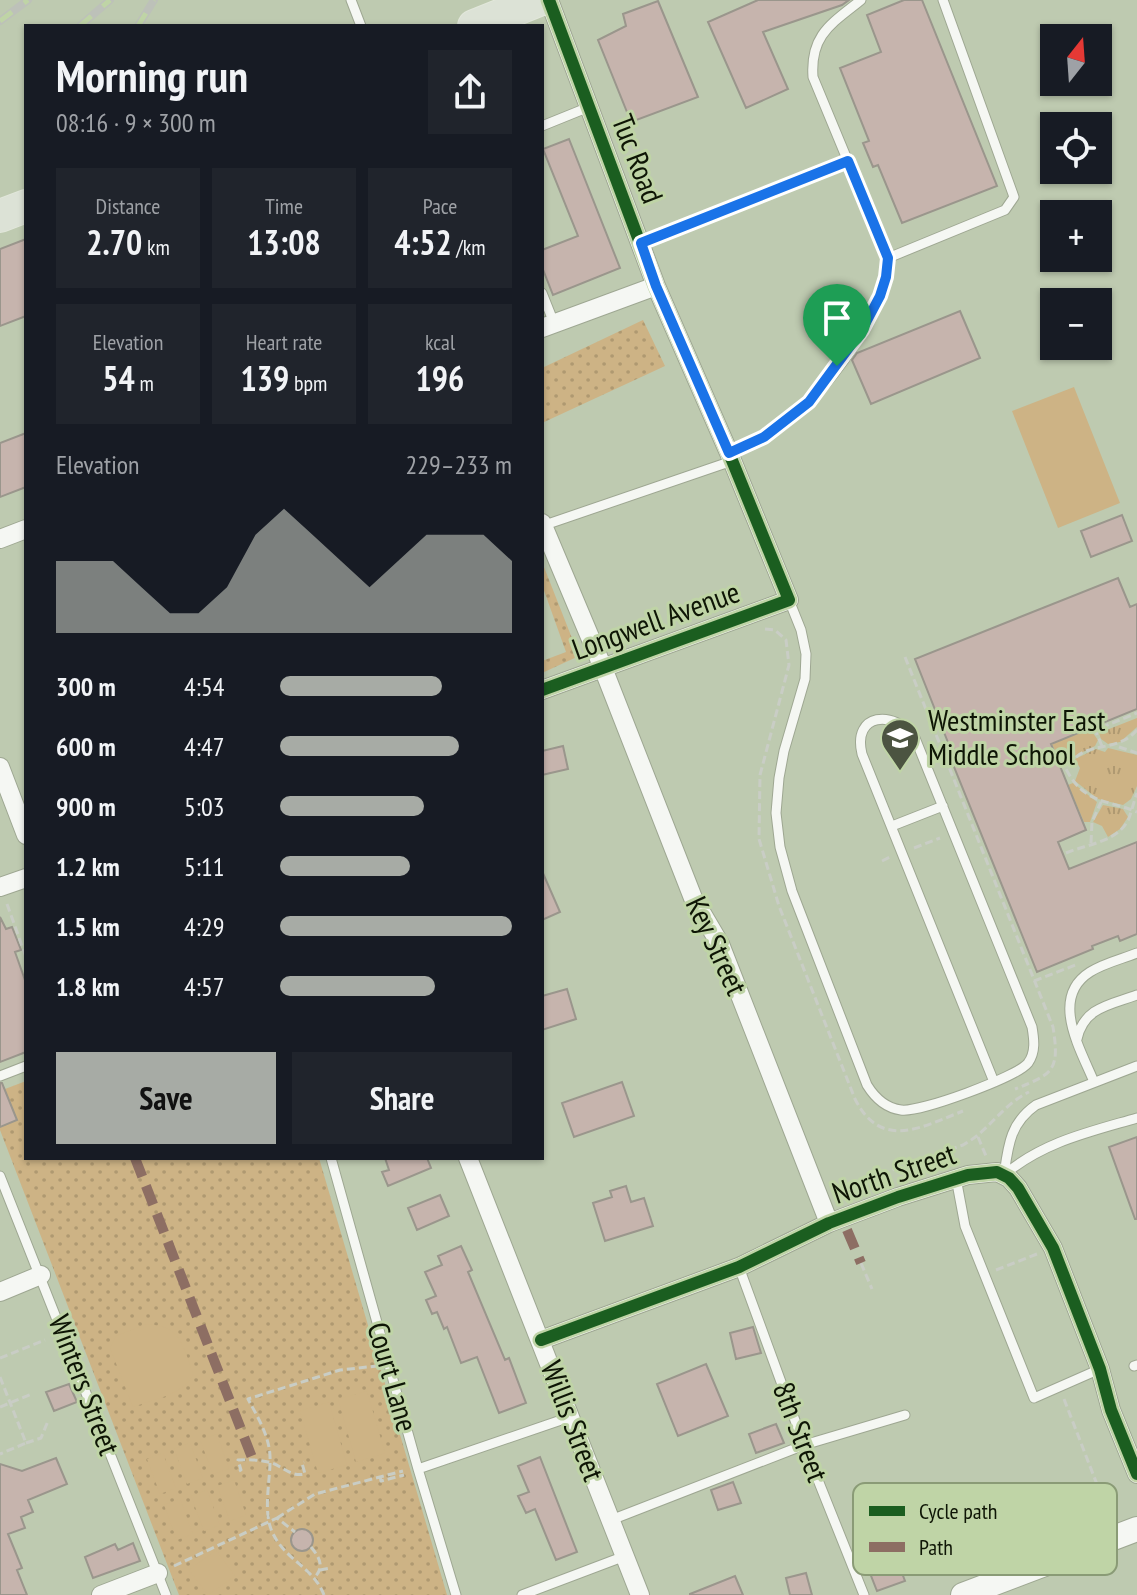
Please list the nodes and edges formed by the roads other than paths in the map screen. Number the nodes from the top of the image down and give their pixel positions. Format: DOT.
graph roads {
  1 [pos="351,0"];
  2 [pos="539,0"];
  3 [pos="549,0"];
  4 [pos="861,0"];
  5 [pos="943,0"];
  6 [pos="360,24"];
  7 [pos="479,24"];
  8 [pos="589,107"];
  9 [pos="544,125"];
  10 [pos="848,161"];
  11 [pos="24,207"];
  12 [pos="0,216"];
  13 [pos="641,243"];
  14 [pos="888,258"];
  15 [pos="656,286"];
  16 [pos="544,304"];
  17 [pos="548,326"];
  18 [pos="730,457"];
  19 [pos="544,524"];
  20 [pos="24,530"];
  21 [pos="544,530"];
  22 [pos="0,539"];
  23 [pos="789,600"];
  24 [pos="603,668"];
  25 [pos="544,689"];
  26 [pos="0,767"];
  27 [pos="943,806"];
  28 [pos="892,826"];
  29 [pos="24,830"];
  30 [pos="24,879"];
  31 [pos="2,894"];
  32 [pos="1137,953"];
  33 [pos="1137,995"];
  34 [pos="1077,1039"];
  35 [pos="1137,1066"];
  36 [pos="24,1067"];
  37 [pos="0,1076"];
  38 [pos="994,1082"];
  39 [pos="1094,1082"];
  40 [pos="1137,1118"];
  41 [pos="332,1160"];
  42 [pos="469,1160"];
  43 [pos="1004,1175"];
  44 [pos="0,1176"];
  45 [pos="956,1178"];
  46 [pos="829,1223"];
  47 [pos="739,1267"];
  48 [pos="41,1275"];
  49 [pos="0,1292"];
  50 [pos="541,1340"];
  51 [pos="1100,1369"];
  52 [pos="905,1415"];
  53 [pos="571,1417"];
  54 [pos="804,1445"];
  55 [pos="414,1471"];
  56 [pos="1137,1474"];
  57 [pos="611,1520"];
  58 [pos="1137,1529"];
  59 [pos="1117,1537"];
  60 [pos="625,1556"];
  61 [pos="853,1568"];
  62 [pos="166,1569"];
  63 [pos="856,1575"];
  64 [pos="1016,1575"];
  65 [pos="101,1595"];
  66 [pos="166,1595"];
  67 [pos="456,1595"];
  68 [pos="522,1595"];
  69 [pos="640,1595"];
  70 [pos="864,1595"];
  71 [pos="963,1595"];
  1 -- 6 [label="lane"];
  2 -- 7 [label="highway"];
  3 -- 8 [label="street, Tuc Road"];
  4 -- 10 [label="lane"];
  5 -- 14 [label="lane"];
  8 -- 9 [label="lane"];
  8 -- 13 [label="street, Tuc Road"];
  10 -- 13 [label="lane"];
  10 -- 14 [label="lane"];
  11 -- 12 [label="highway"];
  13 -- 15 [label="street, Tuc Road"];
  14 -- 18 [label="lane"];
  15 -- 17 [label="street"];
  15 -- 18 [label="street, Tuc Road"];
  16 -- 17 [label="lane"];
  18 -- 19 [label="lane"];
  18 -- 23 [label="street, Tuc Road"];
  20 -- 22 [label="street"];
  21 -- 24 [label="street, Key Street"];
  23 -- 24 [label="street, Longwell Avenue"];
  23 -- 38 [label="lane"];
  24 -- 25 [label="street, Longwell Avenue"];
  24 -- 46 [label="street, Key Street"];
  26 -- 29 [label="street"];
  27 -- 28 [label="lane"];
  27 -- 28 [label="lane"];
  27 -- 38 [label="lane"];
  28 -- 38 [label="lane"];
  30 -- 31 [label="street"];
  32 -- 34 [label="lane"];
  33 -- 34 [label="lane"];
  34 -- 39 [label="lane"];
  35 -- 39 [label="lane"];
  36 -- 37 [label="lane"];
  39 -- 43 [label="lane"];
  40 -- 43 [label="lane"];
  41 -- 55 [label="lane, Court Lane"];
  42 -- 50 [label="street, Willis Street"];
  43 -- 45 [label="street, North Street"];
  43 -- 51 [label="street, North Street"];
  44 -- 48 [label="lane, Winters Street"];
  45 -- 46 [label="street, North Street"];
  45 -- 51 [label="lane"];
  46 -- 47 [label="street, North Street"];
  47 -- 50 [label="street, North Street"];
  47 -- 54 [label="lane, 8th Street"];
  48 -- 49 [label="street"];
  48 -- 62 [label="lane, Winters Street"];
  50 -- 53 [label="street, Willis Street"];
  51 -- 56 [label="street, North Street"];
  52 -- 54 [label="lane"];
  53 -- 55 [label="lane"];
  53 -- 57 [label="street, Willis Street"];
  54 -- 57 [label="lane"];
  54 -- 61 [label="lane, 8th Street"];
  55 -- 67 [label="lane, Court Lane"];
  57 -- 60 [label="street, Willis Street"];
  58 -- 59 [label="street"];
  60 -- 68 [label="lane"];
  60 -- 69 [label="street, Willis Street"];
  62 -- 65 [label="street"];
  62 -- 66 [label="lane, Winters Street"];
  63 -- 70 [label="lane, 8th Street"];
  64 -- 71 [label="street"];
}
